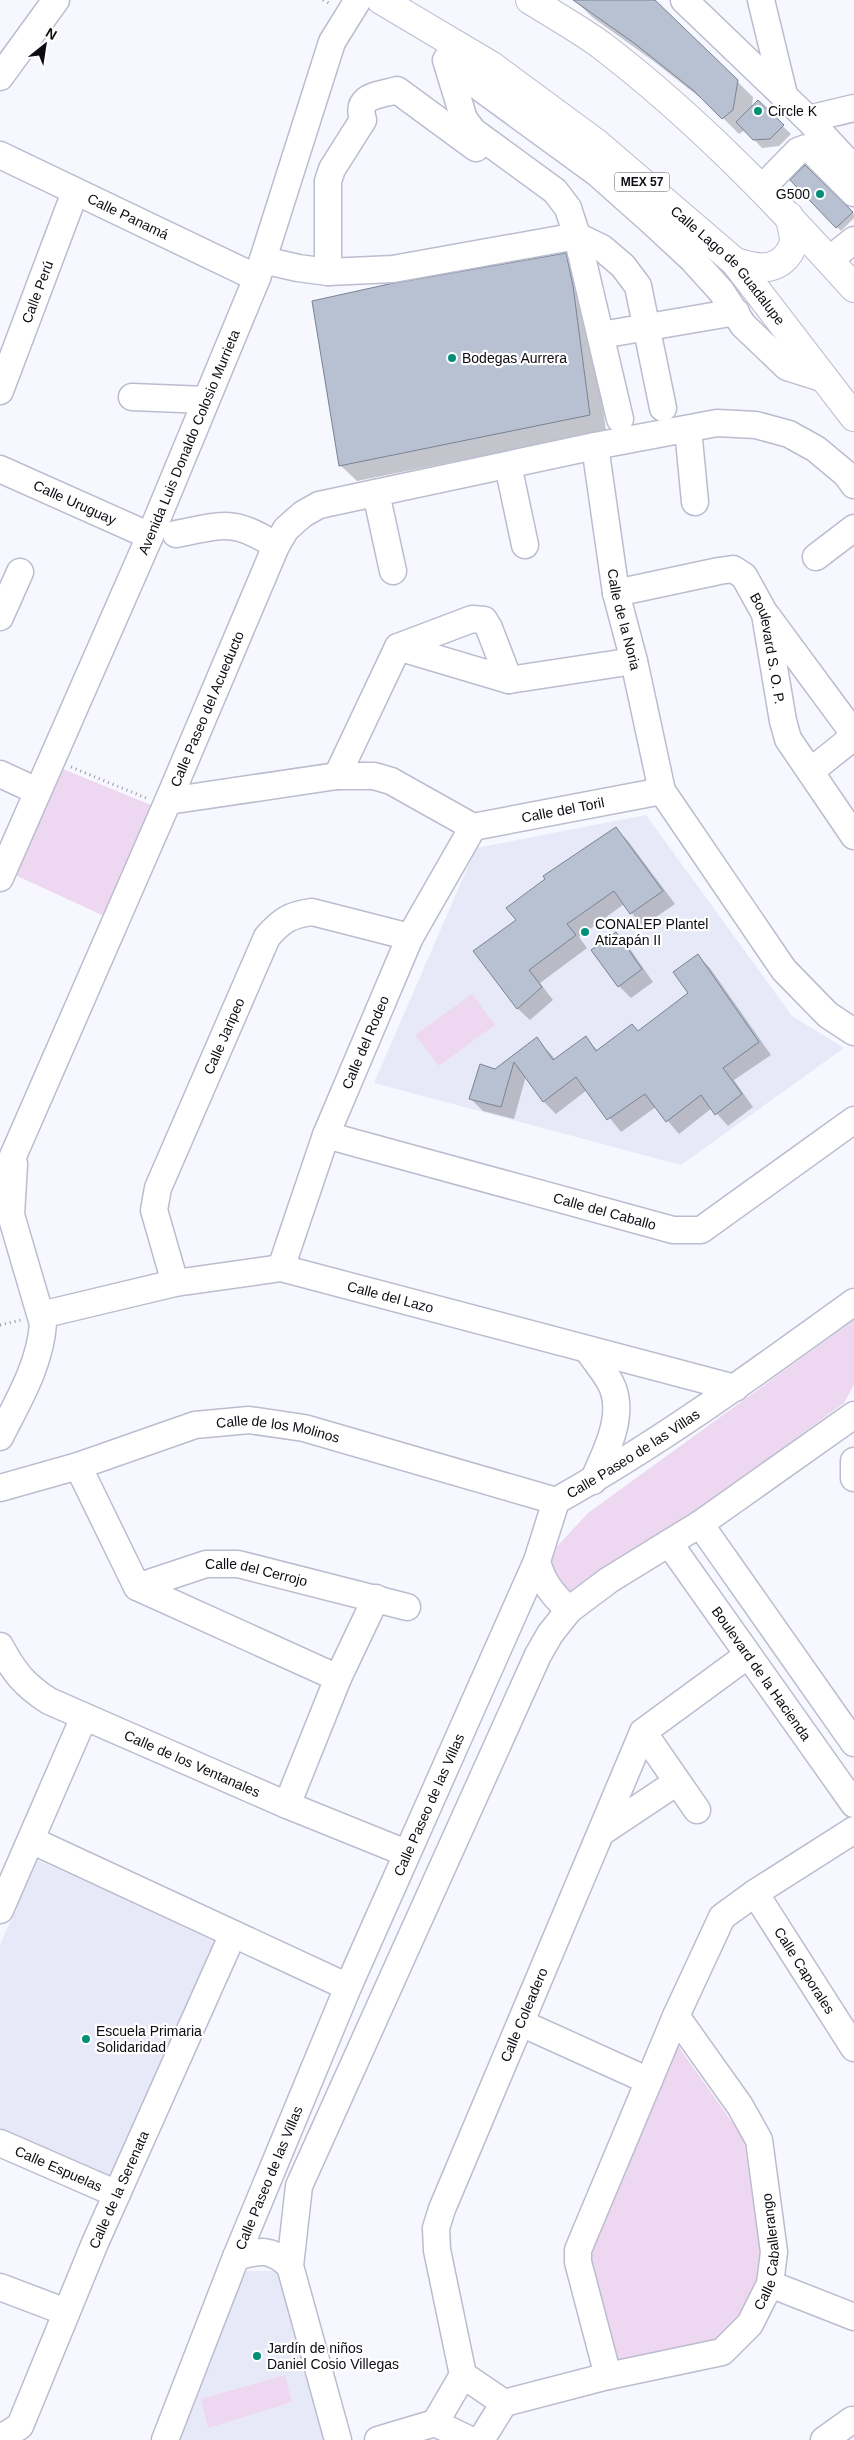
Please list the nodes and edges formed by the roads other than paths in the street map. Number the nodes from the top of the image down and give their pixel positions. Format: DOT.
graph roads {
  1 [pos="56,0"];
  2 [pos="358,0"];
  3 [pos="381,0"];
  4 [pos="530,0"];
  5 [pos="684,0"];
  6 [pos="761,0"];
  7 [pos="431,30"];
  8 [pos="448,64"];
  9 [pos="0,77"];
  10 [pos="785,99"];
  11 [pos="854,108"];
  12 [pos="808,118"];
  13 [pos="0,155"];
  14 [pos="854,169"];
  15 [pos="761,189"];
  16 [pos="75,192"];
  17 [pos="854,193"];
  18 [pos="789,216"];
  19 [pos="575,228"];
  20 [pos="854,240"];
  21 [pos="829,260"];
  22 [pos="736,262"];
  23 [pos="260,269"];
  24 [pos="328,272"];
  25 [pos="854,288"];
  26 [pos="736,312"];
  27 [pos="646,327"];
  28 [pos="601,335"];
  29 [pos="825,379"];
  30 [pos="0,391"];
  31 [pos="132,397"];
  32 [pos="206,400"];
  33 [pos="663,408"];
  34 [pos="854,417"];
  35 [pos="620,419"];
  36 [pos="688,429"];
  37 [pos="595,446"];
  38 [pos="508,465"];
  39 [pos="0,469"];
  40 [pos="854,485"];
  41 [pos="376,493"];
  42 [pos="695,502"];
  43 [pos="854,528"];
  44 [pos="176,534"];
  45 [pos="150,536"];
  46 [pos="525,545"];
  47 [pos="276,546"];
  48 [pos="816,557"];
  49 [pos="393,571"];
  50 [pos="20,572"];
  51 [pos="616,593"];
  52 [pos="765,614"];
  53 [pos="0,617"];
  54 [pos="398,647"];
  55 [pos="634,661"];
  56 [pos="509,680"];
  57 [pos="811,771"];
  58 [pos="0,774"];
  59 [pos="337,776"];
  60 [pos="36,791"];
  61 [pos="662,791"];
  62 [pos="168,802"];
  63 [pos="473,827"];
  64 [pos="854,836"];
  65 [pos="0,878"];
  66 [pos="410,937"];
  67 [pos="854,1032"];
  68 [pos="854,1120"];
  69 [pos="326,1136"];
  70 [pos="15,1152"];
  71 [pos="0,1186"];
  72 [pos="280,1268"];
  73 [pos="175,1282"];
  74 [pos="854,1302"];
  75 [pos="41,1315"];
  76 [pos="588,1350"];
  77 [pos="735,1388"];
  78 [pos="854,1415"];
  79 [pos="0,1437"];
  80 [pos="854,1461"];
  81 [pos="78,1466"];
  82 [pos="854,1478"];
  83 [pos="593,1481"];
  84 [pos="0,1488"];
  85 [pos="556,1501"];
  86 [pos="700,1524"];
  87 [pos="669,1543"];
  88 [pos="537,1561"];
  89 [pos="137,1587"];
  90 [pos="376,1598"];
  91 [pos="407,1607"];
  92 [pos="569,1610"];
  93 [pos="0,1646"];
  94 [pos="748,1655"];
  95 [pos="338,1678"];
  96 [pos="84,1717"];
  97 [pos="643,1732"];
  98 [pos="854,1743"];
  99 [pos="677,1782"];
  100 [pos="854,1804"];
  101 [pos="287,1805"];
  102 [pos="697,1810"];
  103 [pos="854,1830"];
  104 [pos="602,1832"];
  105 [pos="31,1840"];
  106 [pos="406,1853"];
  107 [pos="755,1893"];
  108 [pos="0,1910"];
  109 [pos="233,1934"];
  110 [pos="348,1987"];
  111 [pos="676,2016"];
  112 [pos="521,2023"];
  113 [pos="854,2048"];
  114 [pos="648,2081"];
  115 [pos="0,2143"];
  116 [pos="117,2194"];
  117 [pos="236,2257"];
  118 [pos="290,2266"];
  119 [pos="770,2284"];
  120 [pos="0,2288"];
  121 [pos="66,2312"];
  122 [pos="854,2317"];
  123 [pos="463,2375"];
  124 [pos="608,2376"];
  125 [pos="504,2404"];
  126 [pos="435,2423"];
  127 [pos="850,2425"];
  128 [pos="3,2437"];
  129 [pos="165,2440"];
  130 [pos="338,2440"];
  131 [pos="378,2440"];
  132 [pos="470,2440"];
  133 [pos="481,2440"];
  134 [pos="824,2440"];
  1 -- 9 [label="street"];
  2 -- 23 [label="street, Avenida Luis Donaldo Colosio Murrieta"];
  3 -- 7 [label="main road, Calle Lago de Guadalupe / MEX 57"];
  4 -- 15 [label="main road"];
  5 -- 10 [label="street"];
  6 -- 10 [label="street"];
  7 -- 8 [label="street"];
  7 -- 22 [label="main road, Calle Lago de Guadalupe / MEX 57"];
  8 -- 19 [label="street"];
  8 -- 26 [label="street"];
  10 -- 12 [label="street"];
  11 -- 12 [label="street"];
  12 -- 14 [label="street"];
  13 -- 16 [label="street, Calle Panamá"];
  15 -- 17 [label="street"];
  15 -- 18 [label="main road"];
  16 -- 23 [label="street, Calle Panamá"];
  16 -- 30 [label="street, Calle Perú"];
  18 -- 21 [label="main road"];
  18 -- 22 [label="main road"];
  19 -- 24 [label="street, Calle Panamá"];
  19 -- 24 [label="street"];
  19 -- 27 [label="street"];
  19 -- 28 [label="street"];
  20 -- 21 [label="street"];
  21 -- 25 [label="main road"];
  22 -- 29 [label="main road, Calle Lago de Guadalupe / MEX 57"];
  23 -- 24 [label="street, Calle Panamá"];
  23 -- 32 [label="street, Avenida Luis Donaldo Colosio Murrieta"];
  26 -- 27 [label="street"];
  26 -- 29 [label="street"];
  27 -- 28 [label="street"];
  27 -- 33 [label="street"];
  28 -- 35 [label="street"];
  29 -- 34 [label="main road, Calle Lago de Guadalupe / MEX 57"];
  31 -- 32 [label="street"];
  32 -- 45 [label="street, Avenida Luis Donaldo Colosio Murrieta"];
  36 -- 37 [label="street"];
  36 -- 40 [label="street"];
  36 -- 42 [label="street"];
  37 -- 38 [label="street, Calle Paseo del Acueducto"];
  37 -- 51 [label="street, Calle de la Noria"];
  38 -- 41 [label="street, Calle Paseo del Acueducto"];
  38 -- 46 [label="street"];
  39 -- 45 [label="street, Calle Uruguay"];
  41 -- 47 [label="street, Calle Paseo del Acueducto"];
  41 -- 49 [label="street"];
  43 -- 48 [label="street"];
  44 -- 47 [label="street"];
  45 -- 60 [label="street, Avenida Luis Donaldo Colosio Murrieta"];
  47 -- 62 [label="street, Calle Paseo del Acueducto"];
  50 -- 53 [label="street"];
  51 -- 52 [label="street, Boulevard S. O. P."];
  51 -- 55 [label="street, Calle de la Noria"];
  52 -- 57 [label="street, Boulevard S. O. P."];
  52 -- 57 [label="street"];
  54 -- 56 [label="street"];
  54 -- 56 [label="street"];
  54 -- 59 [label="street"];
  55 -- 56 [label="street"];
  55 -- 61 [label="street, Calle de la Noria"];
  57 -- 64 [label="street, Boulevard S. O. P."];
  58 -- 60 [label="street"];
  59 -- 62 [label="street"];
  59 -- 63 [label="street"];
  60 -- 65 [label="street, Avenida Luis Donaldo Colosio Murrieta"];
  61 -- 63 [label="street, Calle del Toril"];
  61 -- 67 [label="street"];
  62 -- 70 [label="street, Calle Paseo del Acueducto"];
  63 -- 66 [label="street, Calle del Rodeo"];
  66 -- 69 [label="street, Calle del Rodeo"];
  66 -- 73 [label="street, Calle Jaripeo"];
  68 -- 69 [label="street, Calle del Caballo"];
  69 -- 72 [label="street, Calle del Rodeo"];
  70 -- 71 [label="street, Calle Paseo del Acueducto"];
  70 -- 75 [label="street"];
  72 -- 73 [label="street, Calle del Lazo"];
  72 -- 76 [label="street, Calle del Lazo"];
  73 -- 75 [label="street, Calle del Lazo"];
  74 -- 77 [label="street, Calle Paseo de las Villas"];
  75 -- 79 [label="street"];
  76 -- 77 [label="street, Calle del Lazo"];
  76 -- 83 [label="street"];
  77 -- 83 [label="street, Calle Paseo de las Villas"];
  78 -- 86 [label="street"];
  80 -- 82 [label="street"];
  81 -- 84 [label="street, Calle de los Molinos"];
  81 -- 85 [label="street, Calle de los Molinos"];
  81 -- 89 [label="street"];
  83 -- 85 [label="street, Calle Paseo de las Villas"];
  85 -- 88 [label="street, Calle Paseo de las Villas"];
  86 -- 87 [label="street"];
  86 -- 98 [label="street"];
  87 -- 92 [label="street"];
  87 -- 94 [label="street, Boulevard de la Hacienda"];
  88 -- 92 [label="street"];
  88 -- 106 [label="street, Calle Paseo de las Villas"];
  89 -- 90 [label="street, Calle del Cerrojo"];
  89 -- 95 [label="street"];
  90 -- 91 [label="street, Calle del Cerrojo"];
  90 -- 95 [label="street"];
  92 -- 118 [label="street"];
  93 -- 96 [label="street, Calle de los Ventanales"];
  94 -- 97 [label="street"];
  94 -- 100 [label="street, Boulevard de la Hacienda"];
  95 -- 101 [label="street"];
  96 -- 101 [label="street, Calle de los Ventanales"];
  96 -- 105 [label="street"];
  97 -- 99 [label="street"];
  97 -- 104 [label="street, Calle Coleadero"];
  99 -- 102 [label="street"];
  99 -- 104 [label="street"];
  101 -- 106 [label="street, Calle de los Ventanales"];
  103 -- 107 [label="street"];
  104 -- 112 [label="street, Calle Coleadero"];
  105 -- 108 [label="street"];
  105 -- 109 [label="street"];
  106 -- 110 [label="street, Calle Paseo de las Villas"];
  107 -- 111 [label="street"];
  107 -- 113 [label="street, Calle Caporales"];
  109 -- 110 [label="street"];
  109 -- 116 [label="street, Calle de la Serenata"];
  110 -- 117 [label="street, Calle Paseo de las Villas"];
  111 -- 114 [label="street"];
  111 -- 119 [label="street, Calle Caballerango"];
  112 -- 114 [label="street"];
  112 -- 123 [label="street, Calle Coleadero"];
  114 -- 124 [label="street"];
  115 -- 116 [label="street, Calle Espuelas"];
  116 -- 121 [label="street, Calle de la Serenata"];
  117 -- 118 [label="street"];
  117 -- 129 [label="street, Calle Paseo de las Villas"];
  118 -- 130 [label="street"];
  119 -- 122 [label="street"];
  119 -- 124 [label="street, Calle Caballerango"];
  120 -- 121 [label="street"];
  121 -- 128 [label="street, Calle de la Serenata"];
  123 -- 125 [label="street"];
  123 -- 126 [label="street"];
  124 -- 125 [label="street, Calle Caballerango"];
  125 -- 133 [label="street"];
  126 -- 131 [label="street"];
  126 -- 132 [label="street"];
  127 -- 134 [label="street"];
}
